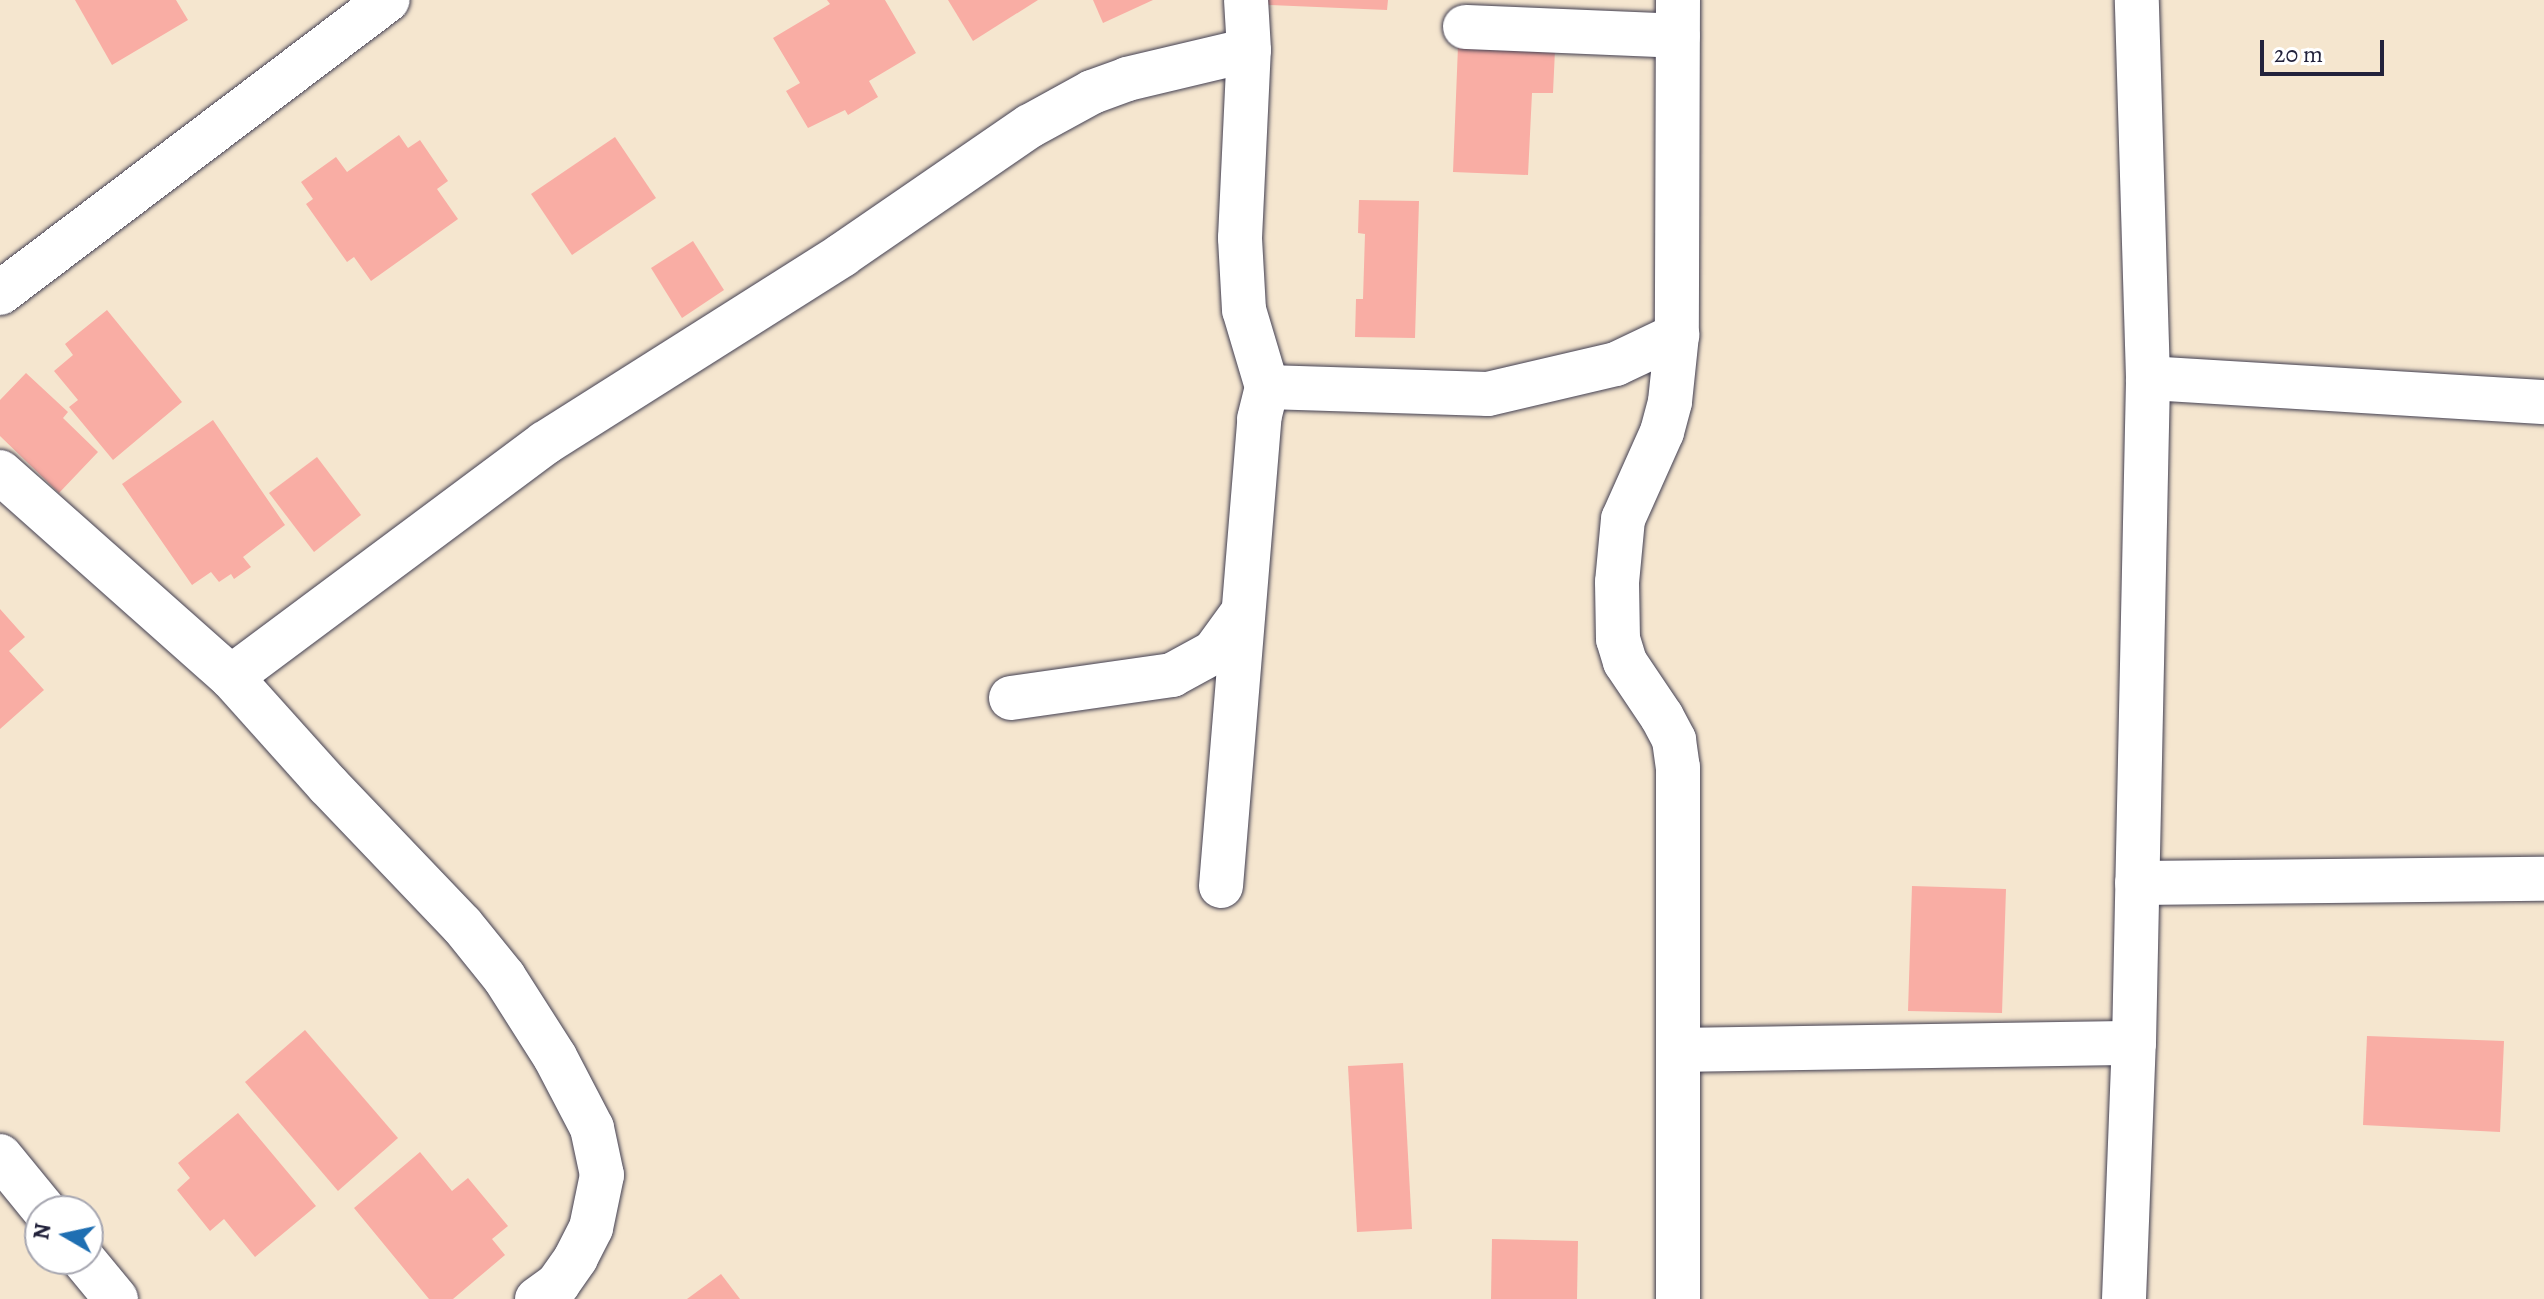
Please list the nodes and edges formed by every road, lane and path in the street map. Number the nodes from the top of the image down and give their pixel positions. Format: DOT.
graph roads {
  1 [pos="388,0"];
  2 [pos="1246,0"];
  3 [pos="2137,0"];
  4 [pos="1678,18"];
  5 [pos="1465,27"];
  6 [pos="1249,50"];
  7 [pos="0,293"];
  8 [pos="1677,335"];
  9 [pos="2148,378"];
  10 [pos="1267,387"];
  11 [pos="2544,402"];
  12 [pos="0,472"];
  13 [pos="1243,612"];
  14 [pos="231,677"];
  15 [pos="1011,698"];
  16 [pos="2544,879"];
  17 [pos="2137,883"];
  18 [pos="1221,886"];
  19 [pos="2134,1043"];
  20 [pos="1681,1050"];
  21 [pos="0,1156"];
  22 [pos="32,1195"];
  23 [pos="96,1275"];
  24 [pos="116,1299"];
  25 [pos="537,1299"];
  26 [pos="1678,1299"];
  27 [pos="2124,1299"];
  1 -- 7 [label="street"];
  2 -- 6 [label="street"];
  3 -- 9 [label="street"];
  4 -- 5 [label="street"];
  4 -- 8 [label="street"];
  6 -- 10 [label="street"];
  6 -- 14 [label="street"];
  8 -- 10 [label="street"];
  8 -- 20 [label="street"];
  9 -- 11 [label="street"];
  9 -- 17 [label="street"];
  10 -- 13 [label="street"];
  12 -- 14 [label="street"];
  13 -- 15 [label="street"];
  13 -- 18 [label="street"];
  14 -- 25 [label="street"];
  16 -- 17 [label="street"];
  17 -- 19 [label="street"];
  19 -- 20 [label="street"];
  19 -- 27 [label="street"];
  20 -- 26 [label="street"];
  21 -- 22 [label="street"];
  23 -- 24 [label="street"];
}
